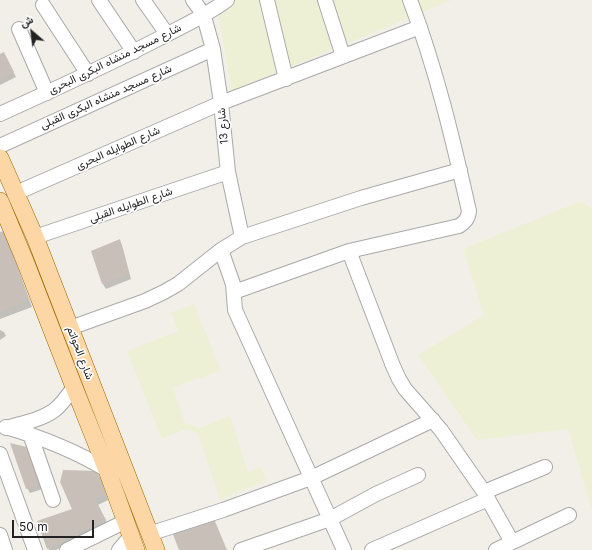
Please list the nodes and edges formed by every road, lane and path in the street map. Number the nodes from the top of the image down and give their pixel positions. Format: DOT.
graph roads {
  1 [pos="99,0"];
  2 [pos="143,0"];
  3 [pos="193,0"];
  4 [pos="227,0"];
  5 [pos="267,0"];
  6 [pos="325,0"];
  7 [pos="410,0"];
  8 [pos="43,5"];
  9 [pos="203,16"];
  10 [pos="420,27"];
  11 [pos="19,29"];
  12 [pos="167,34"];
  13 [pos="213,49"];
  14 [pos="134,52"];
  15 [pos="343,56"];
  16 [pos="88,74"];
  17 [pos="286,79"];
  18 [pos="47,93"];
  19 [pos="221,104"];
  20 [pos="0,114"];
  21 [pos="0,146"];
  22 [pos="0,158"];
  23 [pos="460,170"];
  24 [pos="228,172"];
  25 [pos="16,193"];
  26 [pos="0,201"];
  27 [pos="35,237"];
  28 [pos="242,238"];
  29 [pos="221,250"];
  30 [pos="349,251"];
  31 [pos="42,254"];
  32 [pos="25,261"];
  33 [pos="234,292"];
  34 [pos="70,328"];
  35 [pos="74,387"];
  36 [pos="433,420"];
  37 [pos="3,428"];
  38 [pos="30,434"];
  39 [pos="0,454"];
  40 [pos="545,466"];
  41 [pos="107,470"];
  42 [pos="418,475"];
  43 [pos="311,478"];
  44 [pos="486,496"];
  45 [pos="53,500"];
  46 [pos="569,515"];
  47 [pos="330,519"];
  48 [pos="150,534"];
  49 [pos="0,536"];
  50 [pos="131,536"];
  51 [pos="512,542"];
  52 [pos="5,550"];
  53 [pos="35,550"];
  54 [pos="67,550"];
  55 [pos="119,550"];
  56 [pos="156,550"];
  57 [pos="241,550"];
  58 [pos="344,550"];
  59 [pos="372,550"];
  60 [pos="496,550"];
  1 -- 14 [label="street"];
  2 -- 12 [label="street"];
  3 -- 9 [label="street, شارع 13"];
  4 -- 9 [label="street, شارع مسجد منشاه البكرى البحرى"];
  5 -- 17 [label="street"];
  6 -- 15 [label="street"];
  7 -- 10 [label="street"];
  8 -- 16 [label="street"];
  9 -- 12 [label="street, شارع مسجد منشاه البكرى البحرى"];
  9 -- 13 [label="street, شارع 13"];
  10 -- 15 [label="street, شارع الطوايله البحرى"];
  10 -- 23 [label="street"];
  11 -- 18 [label="street"];
  12 -- 14 [label="street, شارع مسجد منشاه البكرى البحرى"];
  13 -- 19 [label="street, شارع 13"];
  13 -- 21 [label="street, شارع مسجد منشاه البكرى القبلى"];
  14 -- 16 [label="street, شارع مسجد منشاه البكرى البحرى"];
  15 -- 17 [label="street, شارع الطوايله البحرى"];
  16 -- 18 [label="street, شارع مسجد منشاه البكرى البحرى"];
  17 -- 19 [label="street, شارع الطوايله البحرى"];
  18 -- 20 [label="street, شارع مسجد منشاه البكرى البحرى"];
  19 -- 24 [label="street, شارع 13"];
  19 -- 25 [label="street, شارع الطوايله البحرى"];
  22 -- 25 [label="main road, شارع الحواتم"];
  23 -- 28 [label="street"];
  23 -- 30 [label="street"];
  24 -- 27 [label="street, شارع الطوايله القبلى"];
  24 -- 28 [label="street, شارع 13"];
  25 -- 27 [label="main road, شارع الحواتم"];
  26 -- 32 [label="main road, شارع الحواتم"];
  27 -- 31 [label="main road, شارع الحواتم"];
  28 -- 29 [label="street"];
  29 -- 33 [label="street"];
  29 -- 34 [label="street"];
  30 -- 33 [label="street"];
  30 -- 36 [label="street"];
  31 -- 32 [label="main road"];
  31 -- 34 [label="main road, شارع الحواتم"];
  32 -- 35 [label="main road, شارع الحواتم"];
  33 -- 43 [label="street"];
  34 -- 48 [label="main road, شارع الحواتم"];
  35 -- 37 [label="street"];
  35 -- 41 [label="main road, شارع الحواتم"];
  36 -- 43 [label="street"];
  36 -- 44 [label="street"];
  37 -- 38 [label="street"];
  38 -- 41 [label="street"];
  38 -- 45 [label="street"];
  39 -- 53 [label="street"];
  40 -- 44 [label="street"];
  41 -- 50 [label="main road, شارع الحواتم"];
  42 -- 47 [label="street"];
  43 -- 47 [label="street"];
  43 -- 48 [label="street"];
  44 -- 51 [label="street"];
  44 -- 59 [label="street"];
  46 -- 51 [label="street"];
  47 -- 57 [label="street"];
  47 -- 58 [label="street"];
  48 -- 56 [label="main road, شارع الحواتم"];
  49 -- 52 [label="street"];
  50 -- 54 [label="street"];
  50 -- 55 [label="street"];
  51 -- 60 [label="street"];
}
